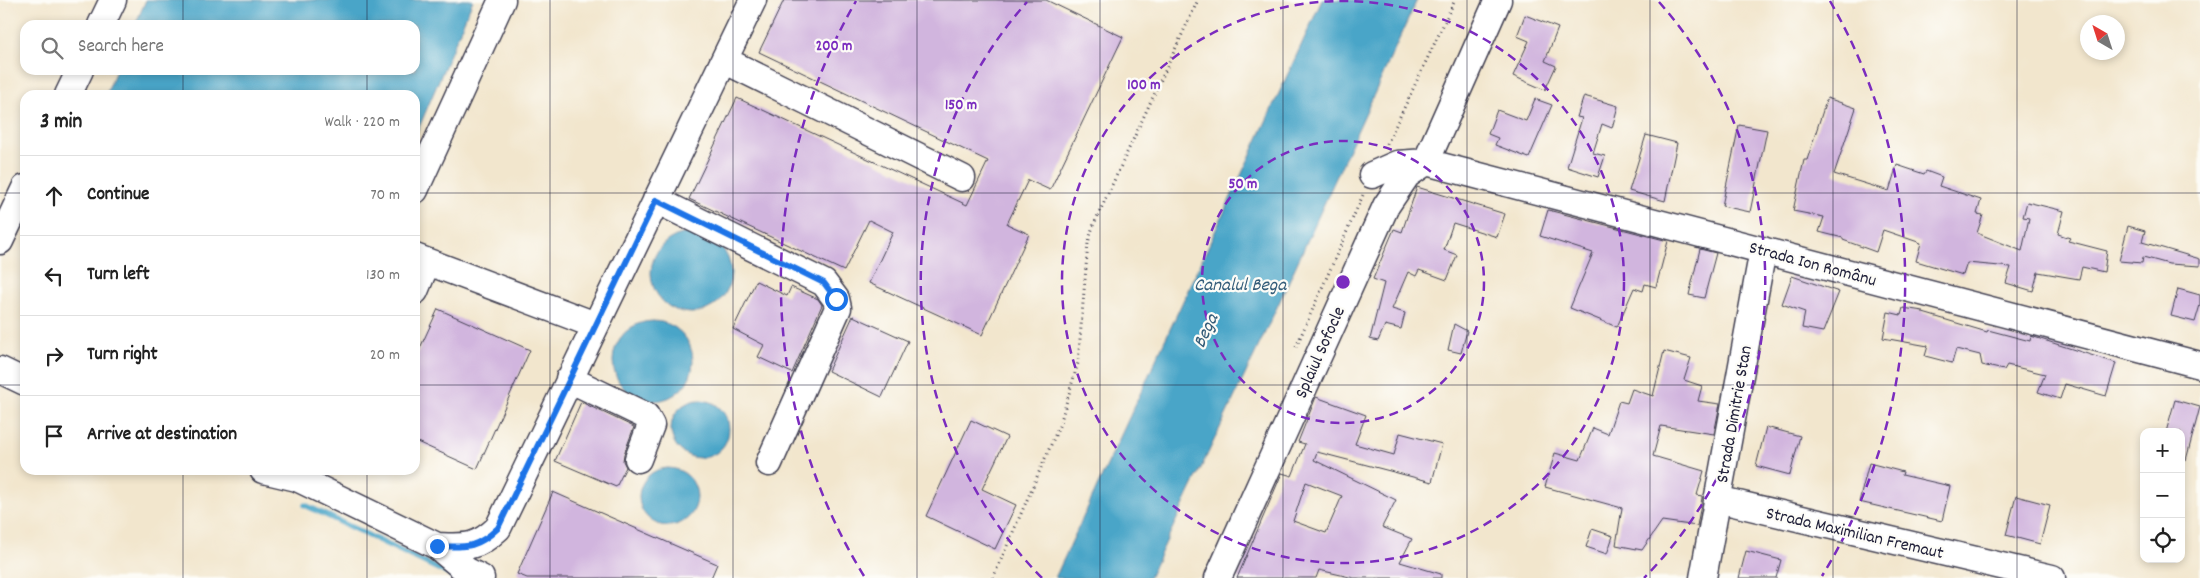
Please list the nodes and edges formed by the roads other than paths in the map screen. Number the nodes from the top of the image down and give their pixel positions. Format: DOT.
graph roads {
  1 [pos="112,0"];
  2 [pos="502,0"];
  3 [pos="754,0"];
  4 [pos="1498,0"];
  5 [pos="103,20"];
  6 [pos="724,60"];
  7 [pos="78,75"];
  8 [pos="70,90"];
  9 [pos="1426,162"];
  10 [pos="1372,175"];
  11 [pos="962,178"];
  12 [pos="420,179"];
  13 [pos="20,199"];
  14 [pos="656,200"];
  15 [pos="0,241"];
  16 [pos="1764,250"];
  17 [pos="421,260"];
  18 [pos="595,325"];
  19 [pos="2200,365"];
  20 [pos="0,370"];
  21 [pos="569,379"];
  22 [pos="20,380"];
  23 [pos="638,459"];
  24 [pos="769,463"];
  25 [pos="284,475"];
  26 [pos="1718,499"];
  27 [pos="437,546"];
  28 [pos="481,578"];
  29 [pos="1218,578"];
  30 [pos="1703,578"];
  31 [pos="2052,578"];
  1 -- 5 [label="street"];
  2 -- 12 [label="street"];
  3 -- 6 [label="street"];
  4 -- 9 [label="street, Splaiul Sofocle"];
  6 -- 11 [label="street"];
  6 -- 14 [label="street"];
  7 -- 8 [label="street"];
  9 -- 10 [label="street, Strada Ion Românu"];
  9 -- 16 [label="street, Strada Ion Românu"];
  9 -- 29 [label="street, Splaiul Sofocle"];
  13 -- 15 [label="street"];
  14 -- 18 [label="street"];
  14 -- 24 [label="street"];
  16 -- 19 [label="street, Strada Ion Românu"];
  16 -- 26 [label="street, Strada Dimitrie Stan"];
  17 -- 18 [label="street"];
  18 -- 21 [label="street"];
  20 -- 22 [label="street"];
  21 -- 23 [label="street"];
  21 -- 27 [label="street"];
  25 -- 27 [label="street"];
  26 -- 30 [label="street, Strada Dimitrie Stan"];
  26 -- 31 [label="street, Strada Maximilian Fremaut"];
  27 -- 28 [label="street"];
}
